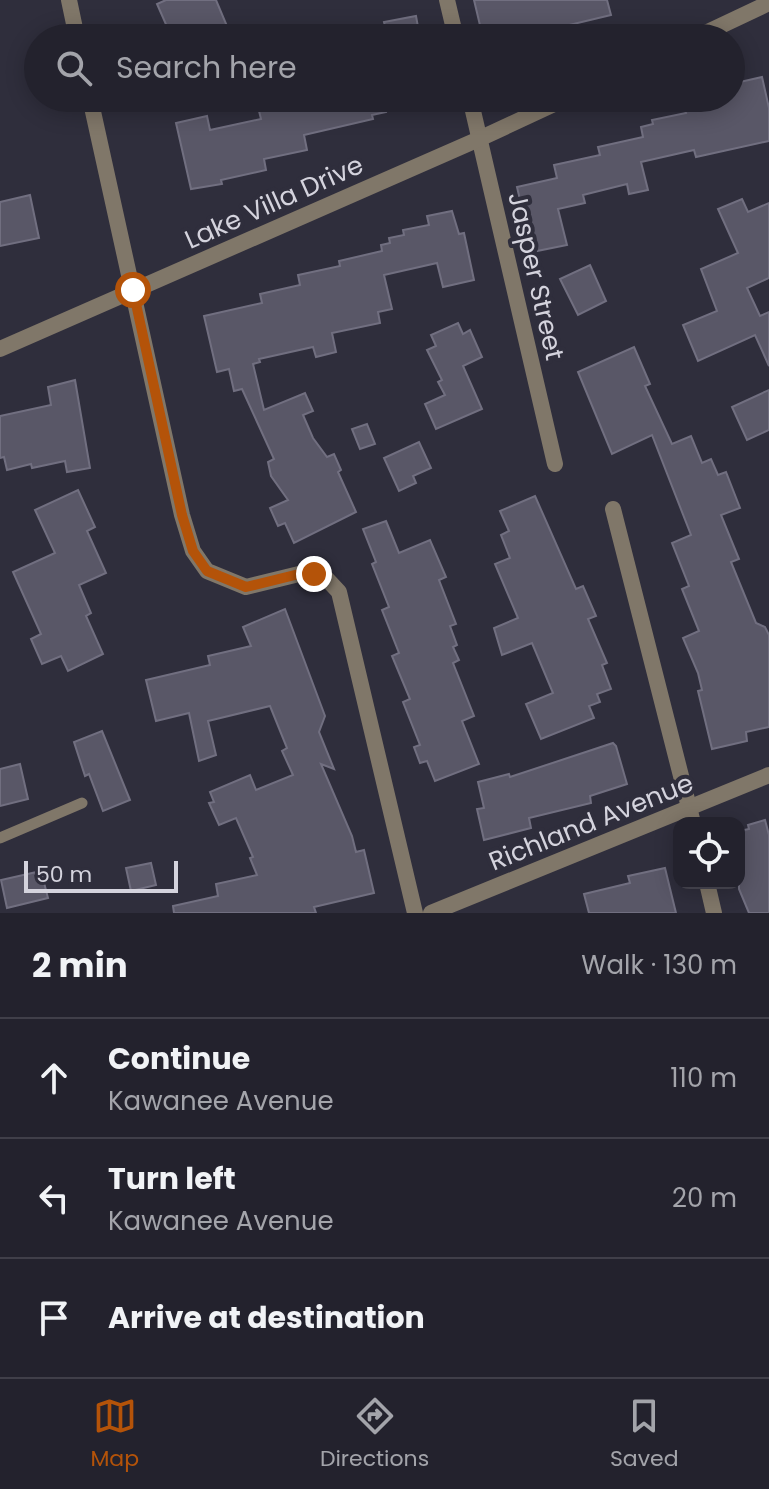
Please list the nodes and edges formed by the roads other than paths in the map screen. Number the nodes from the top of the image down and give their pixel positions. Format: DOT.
graph roads {
  1 [pos="69,0"];
  2 [pos="447,0"];
  3 [pos="769,3"];
  4 [pos="74,24"];
  5 [pos="453,24"];
  6 [pos="725,24"];
  7 [pos="93,112"];
  8 [pos="473,112"];
  9 [pos="537,112"];
  10 [pos="479,139"];
  11 [pos="133,290"];
  12 [pos="0,349"];
  13 [pos="555,464"];
  14 [pos="613,509"];
  15 [pos="769,775"];
  16 [pos="82,803"];
  17 [pos="691,815"];
  18 [pos="0,838"];
  19 [pos="708,889"];
  20 [pos="415,913"];
  21 [pos="431,913"];
  22 [pos="714,913"];
  1 -- 4 [label="street"];
  2 -- 5 [label="street"];
  3 -- 6 [label="street"];
  7 -- 11 [label="street"];
  8 -- 10 [label="street, Jasper Street"];
  9 -- 10 [label="street, Lake Villa Drive"];
  10 -- 11 [label="street, Lake Villa Drive"];
  10 -- 13 [label="street, Jasper Street"];
  11 -- 12 [label="street, Lake Villa Drive"];
  11 -- 20 [label="street"];
  14 -- 17 [label="street"];
  15 -- 17 [label="street, Richland Avenue"];
  16 -- 18 [label="lane"];
  17 -- 21 [label="street, Richland Avenue"];
  19 -- 22 [label="street"];
}
